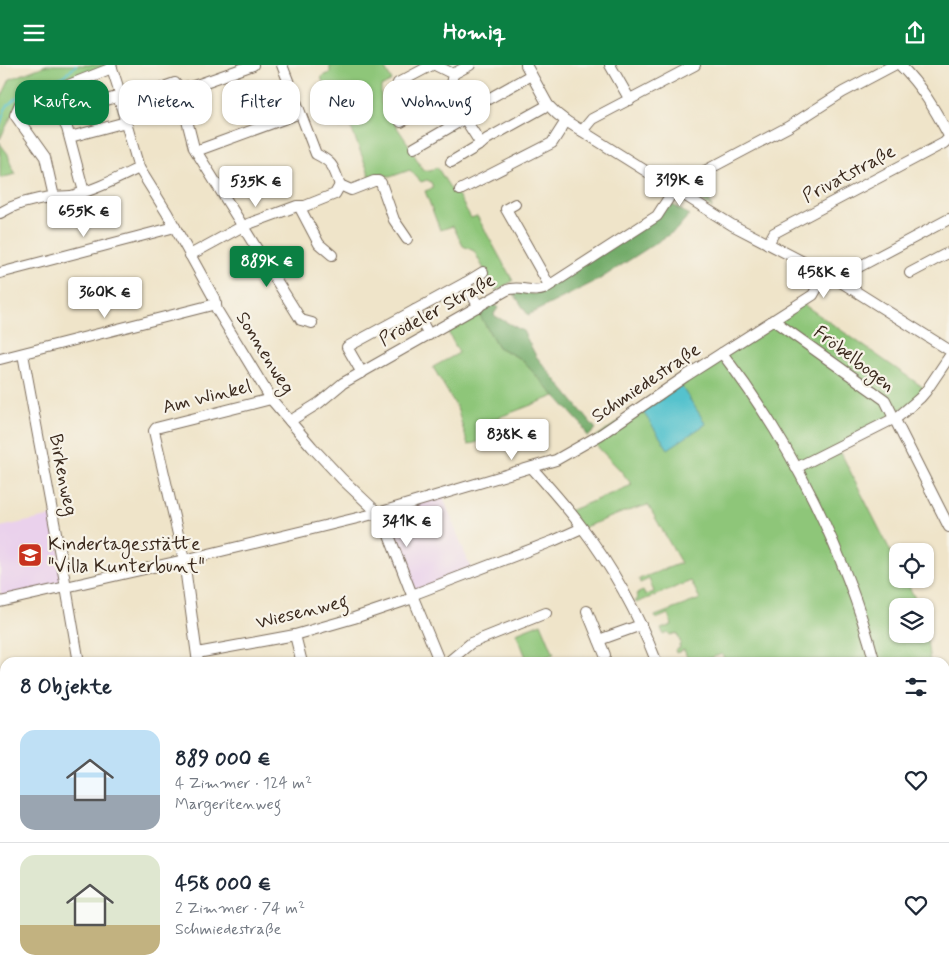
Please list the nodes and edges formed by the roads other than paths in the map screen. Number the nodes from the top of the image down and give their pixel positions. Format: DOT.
graph roads {
  1 [pos="253,65"];
  2 [pos="282,65"];
  3 [pos="434,65"];
  4 [pos="470,65"];
  5 [pos="526,65"];
  6 [pos="610,65"];
  7 [pos="695,65"];
  8 [pos="900,65"];
  9 [pos="889,66"];
  10 [pos="111,67"];
  11 [pos="453,74"];
  12 [pos="531,75"];
  13 [pos="80,80"];
  14 [pos="211,80"];
  15 [pos="288,80"];
  16 [pos="404,80"];
  17 [pos="452,80"];
  18 [pos="119,95"];
  19 [pos="490,98"];
  20 [pos="630,100"];
  21 [pos="548,105"];
  22 [pos="300,113"];
  23 [pos="566,121"];
  24 [pos="119,124"];
  25 [pos="22,125"];
  26 [pos="65,125"];
  27 [pos="127,125"];
  28 [pos="189,125"];
  29 [pos="267,125"];
  30 [pos="454,125"];
  31 [pos="468,125"];
  32 [pos="582,131"];
  33 [pos="70,137"];
  34 [pos="949,137"];
  35 [pos="481,144"];
  36 [pos="414,148"];
  37 [pos="196,151"];
  38 [pos="451,161"];
  39 [pos="139,168"];
  40 [pos="340,185"];
  41 [pos="674,188"];
  42 [pos="460,190"];
  43 [pos="84,192"];
  44 [pos="54,197"];
  45 [pos="515,204"];
  46 [pos="299,206"];
  47 [pos="1,210"];
  48 [pos="949,219"];
  49 [pos="243,226"];
  50 [pos="175,227"];
  51 [pos="407,239"];
  52 [pos="768,244"];
  53 [pos="949,253"];
  54 [pos="190,255"];
  55 [pos="332,255"];
  56 [pos="484,272"];
  57 [pos="0,273"];
  58 [pos="910,273"];
  59 [pos="825,274"];
  60 [pos="836,279"];
  61 [pos="465,283"];
  62 [pos="549,285"];
  63 [pos="216,304"];
  64 [pos="479,307"];
  65 [pos="415,310"];
  66 [pos="773,320"];
  67 [pos="312,323"];
  68 [pos="429,335"];
  69 [pos="949,350"];
  70 [pos="722,353"];
  71 [pos="22,354"];
  72 [pos="949,357"];
  73 [pos="0,359"];
  74 [pos="362,373"];
  75 [pos="271,399"];
  76 [pos="894,418"];
  77 [pos="290,421"];
  78 [pos="532,468"];
  79 [pos="796,468"];
  80 [pos="378,513"];
  81 [pos="582,527"];
  82 [pos="949,527"];
  83 [pos="184,560"];
  84 [pos="66,587"];
  85 [pos="412,597"];
  86 [pos="0,602"];
  87 [pos="587,611"];
  88 [pos="546,613"];
  89 [pos="641,625"];
  90 [pos="295,635"];
  91 [pos="598,640"];
  92 [pos="604,655"];
  93 [pos="78,657"];
  94 [pos="198,657"];
  95 [pos="202,657"];
  96 [pos="300,657"];
  97 [pos="437,657"];
  98 [pos="455,657"];
  99 [pos="654,657"];
  100 [pos="873,657"];
  1 -- 14 [label="street"];
  2 -- 15 [label="street"];
  3 -- 11 [label="street"];
  3 -- 16 [label="street"];
  4 -- 11 [label="street"];
  5 -- 12 [label="street"];
  6 -- 20 [label="street"];
  7 -- 20 [label="street"];
  8 -- 34 [label="street"];
  9 -- 41 [label="street"];
  10 -- 13 [label="street"];
  10 -- 18 [label="street, Sonnenweg"];
  11 -- 17 [label="street"];
  12 -- 19 [label="street"];
  12 -- 21 [label="street"];
  20 -- 32 [label="street"];
  21 -- 23 [label="street"];
  21 -- 35 [label="street"];
  22 -- 40 [label="street"];
  23 -- 32 [label="street"];
  23 -- 42 [label="street"];
  24 -- 33 [label="street"];
  25 -- 44 [label="street"];
  26 -- 33 [label="street"];
  27 -- 39 [label="street, Sonnenweg"];
  28 -- 37 [label="street"];
  29 -- 37 [label="street"];
  30 -- 36 [label="street"];
  31 -- 35 [label="street"];
  32 -- 41 [label="street"];
  33 -- 43 [label="street"];
  34 -- 52 [label="street, Privatstraße"];
  35 -- 38 [label="street"];
  37 -- 49 [label="street"];
  39 -- 43 [label="street"];
  39 -- 50 [label="street, Sonnenweg"];
  40 -- 46 [label="street"];
  40 -- 51 [label="street"];
  41 -- 52 [label="street"];
  41 -- 62 [label="street, Prödeler Straße"];
  43 -- 44 [label="street"];
  44 -- 47 [label="street"];
  45 -- 62 [label="street"];
  46 -- 49 [label="street"];
  46 -- 55 [label="street"];
  48 -- 60 [label="street"];
  49 -- 54 [label="street"];
  49 -- 67 [label="street"];
  50 -- 54 [label="street, Sonnenweg"];
  50 -- 57 [label="street"];
  52 -- 59 [label="street"];
  53 -- 58 [label="street"];
  54 -- 63 [label="street, Sonnenweg"];
  56 -- 61 [label="street"];
  59 -- 60 [label="street"];
  59 -- 66 [label="street, Schmiedestraße"];
  60 -- 69 [label="street"];
  61 -- 64 [label="street"];
  61 -- 65 [label="street"];
  62 -- 64 [label="street, Prödeler Straße"];
  63 -- 71 [label="street"];
  63 -- 75 [label="street, Sonnenweg"];
  64 -- 68 [label="street, Prödeler Straße"];
  65 -- 68 [label="street"];
  65 -- 74 [label="street, Prödeler Straße"];
  66 -- 70 [label="street, Schmiedestraße"];
  66 -- 76 [label="street, Fröbelbogen"];
  68 -- 74 [label="street, Prödeler Straße"];
  70 -- 78 [label="street, Schmiedestraße"];
  70 -- 79 [label="street"];
  71 -- 73 [label="street"];
  71 -- 84 [label="street, Birkenweg"];
  72 -- 76 [label="street"];
  74 -- 77 [label="street, Prödeler Straße"];
  75 -- 77 [label="street, Sonnenweg"];
  75 -- 83 [label="street, Am Winkel"];
  76 -- 79 [label="street, Fröbelbogen"];
  76 -- 82 [label="street"];
  77 -- 80 [label="street, Sonnenweg"];
  78 -- 80 [label="street, Schmiedestraße"];
  78 -- 81 [label="street"];
  79 -- 100 [label="street"];
  80 -- 83 [label="street, Schmiedestraße"];
  80 -- 85 [label="street, Sonnenweg"];
  81 -- 85 [label="street, Wiesenweg"];
  81 -- 89 [label="street"];
  83 -- 84 [label="street, Schmiedestraße"];
  83 -- 94 [label="street"];
  84 -- 86 [label="street, Schmiedestraße"];
  84 -- 93 [label="street, Birkenweg"];
  85 -- 90 [label="street, Wiesenweg"];
  85 -- 97 [label="street, Sonnenweg"];
  87 -- 91 [label="street"];
  88 -- 98 [label="street"];
  89 -- 91 [label="street"];
  89 -- 99 [label="street"];
  90 -- 95 [label="street, Wiesenweg"];
  90 -- 96 [label="street"];
  91 -- 92 [label="street"];
}
